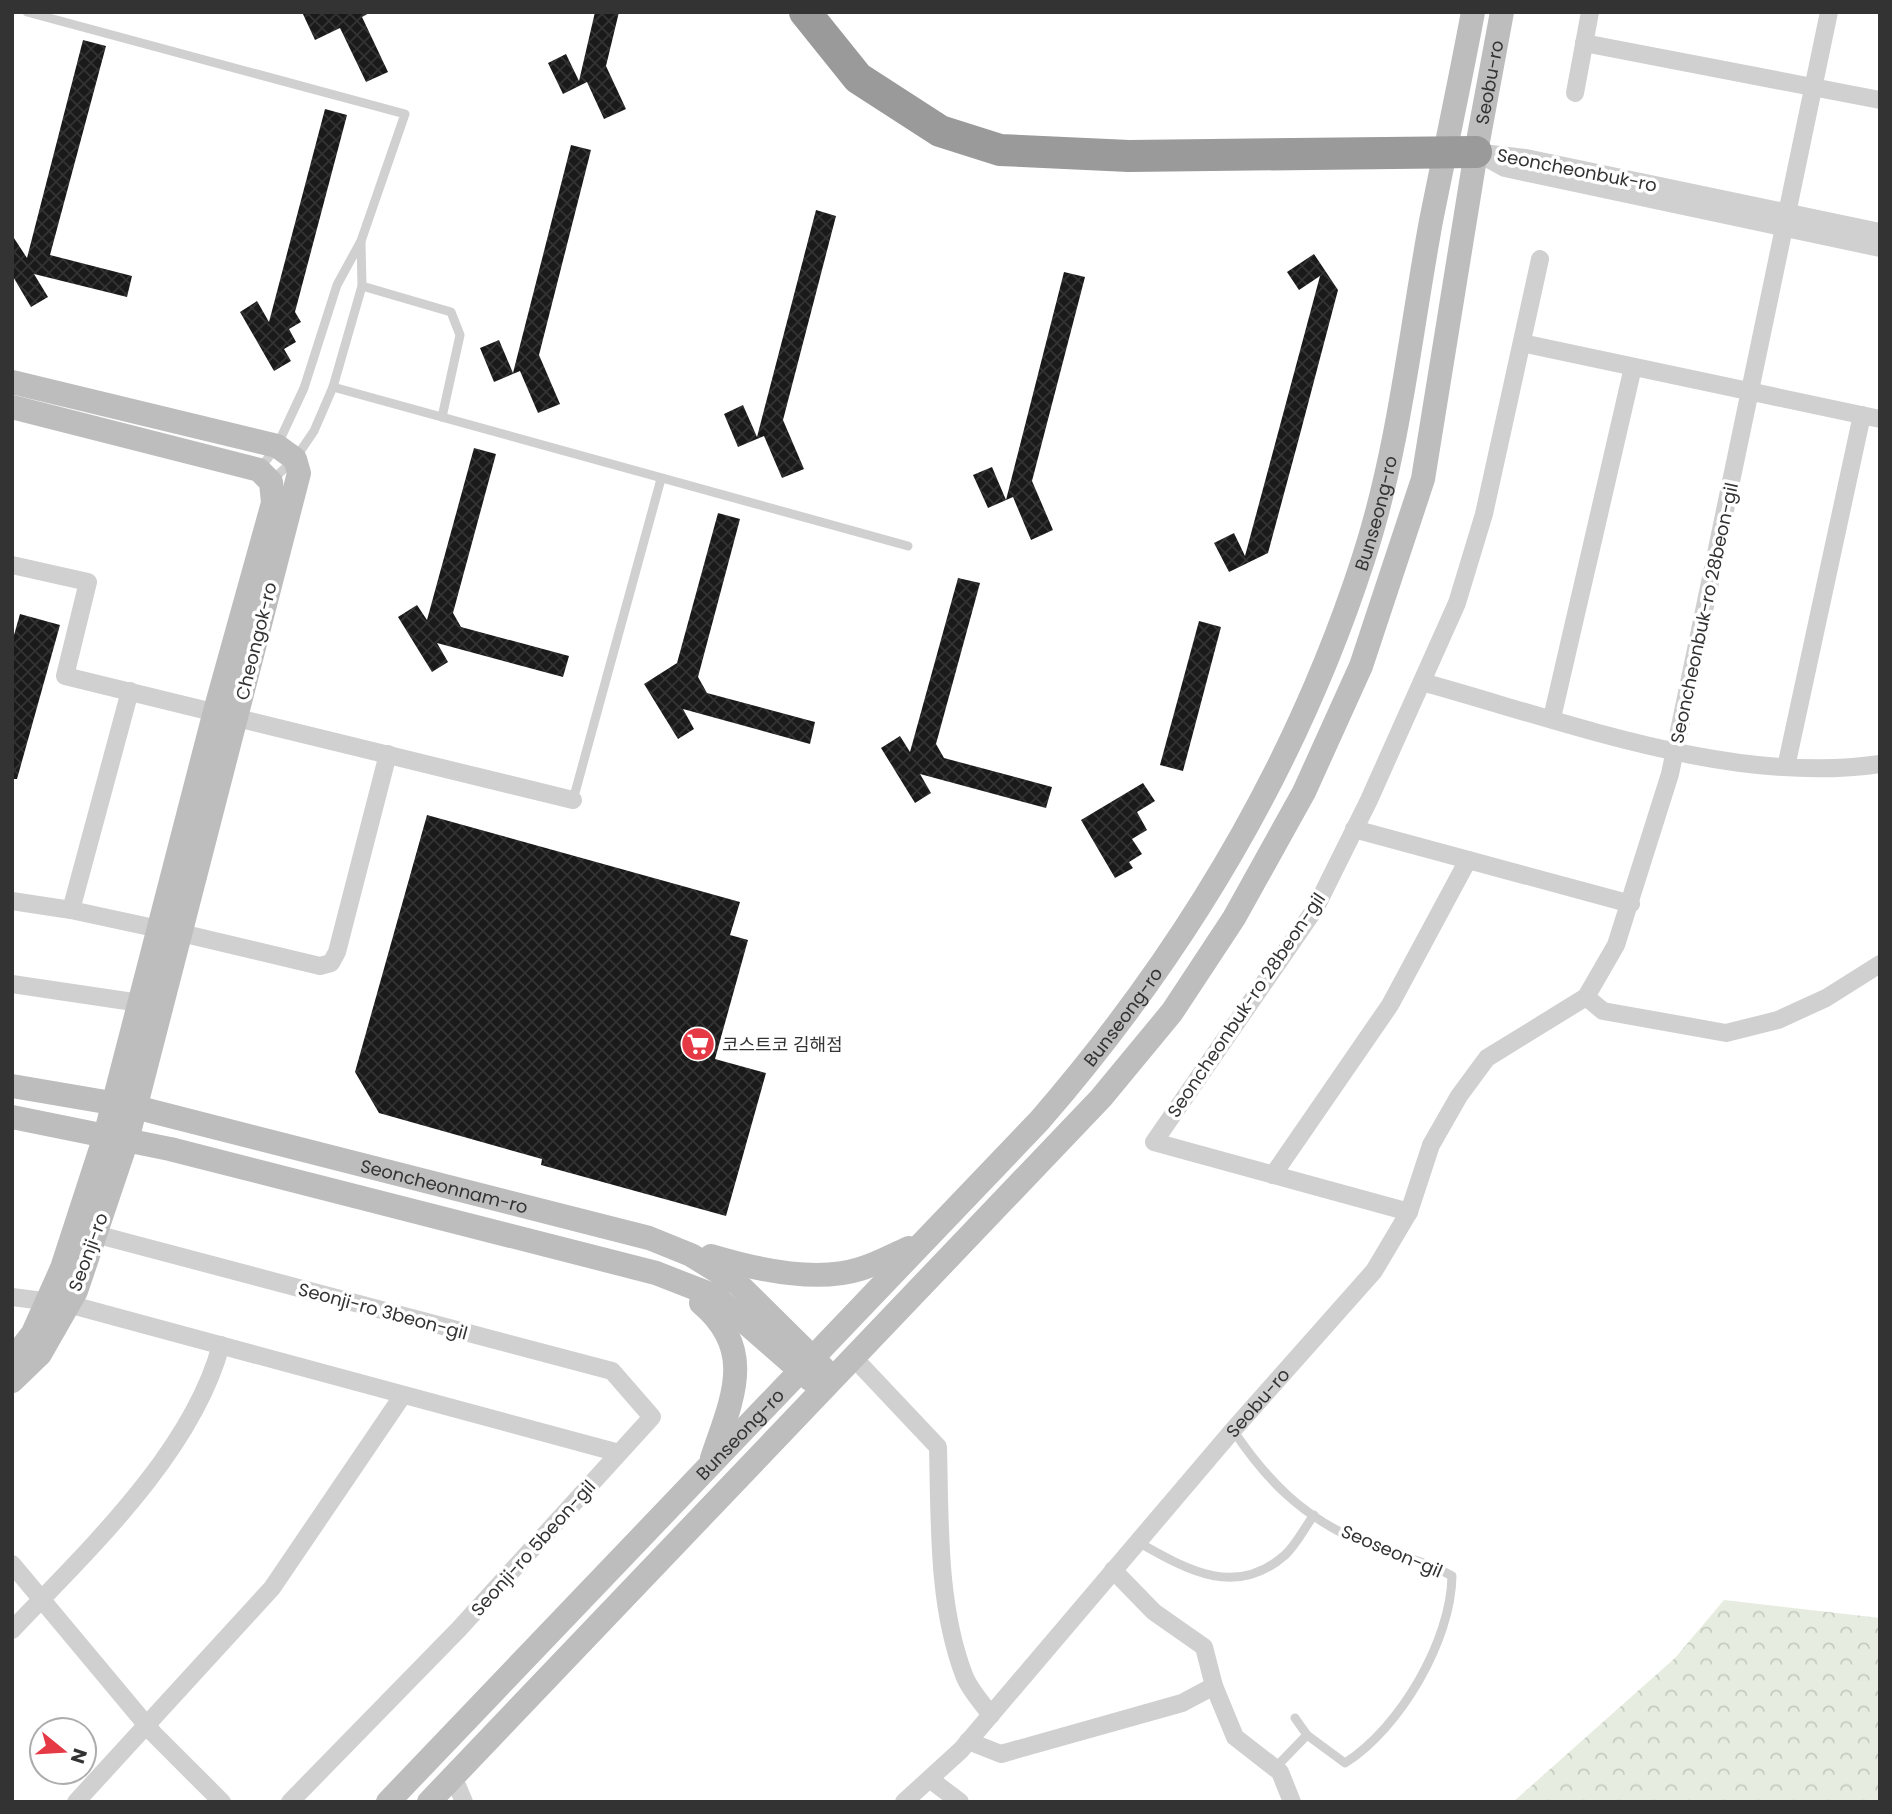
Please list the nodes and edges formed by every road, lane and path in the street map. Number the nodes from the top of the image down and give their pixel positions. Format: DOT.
graph roads {
  1 [pos="27,12"];
  2 [pos="805,12"];
  3 [pos="1473,12"];
  4 [pos="1502,12"];
  5 [pos="1590,12"];
  6 [pos="1829,12"];
  7 [pos="1584,43"];
  8 [pos="1814,89"];
  9 [pos="1575,93"];
  10 [pos="1880,100"];
  11 [pos="1461,152"];
  12 [pos="1787,220"];
  13 [pos="1880,232"];
  14 [pos="361,241"];
  15 [pos="1880,248"];
  16 [pos="1540,259"];
  17 [pos="362,286"];
  18 [pos="1522,343"];
  19 [pos="1633,367"];
  20 [pos="12,382"];
  21 [pos="332,387"];
  22 [pos="1751,392"];
  23 [pos="12,407"];
  24 [pos="442,417"];
  25 [pos="1871,417"];
  26 [pos="286,453"];
  27 [pos="265,476"];
  28 [pos="661,479"];
  29 [pos="908,546"];
  30 [pos="12,565"];
  31 [pos="1422,682"];
  32 [pos="130,691"];
  33 [pos="226,713"];
  34 [pos="1552,718"];
  35 [pos="1674,751"];
  36 [pos="388,754"];
  37 [pos="1880,765"];
  38 [pos="1786,767"];
  39 [pos="573,800"];
  40 [pos="1354,829"];
  41 [pos="1468,860"];
  42 [pos="12,901"];
  43 [pos="1631,904"];
  44 [pos="71,910"];
  45 [pos="170,931"];
  46 [pos="1880,964"];
  47 [pos="12,984"];
  48 [pos="1586,997"];
  49 [pos="140,1003"];
  50 [pos="12,1086"];
  51 [pos="124,1106"];
  52 [pos="12,1117"];
  53 [pos="116,1138"];
  54 [pos="1273,1175"];
  55 [pos="1409,1212"];
  56 [pos="95,1234"];
  57 [pos="649,1238"];
  58 [pos="920,1244"];
  59 [pos="674,1280"];
  60 [pos="12,1297"];
  61 [pos="58,1303"];
  62 [pos="222,1345"];
  63 [pos="853,1357"];
  64 [pos="12,1360"];
  65 [pos="806,1363"];
  66 [pos="12,1381"];
  67 [pos="827,1384"];
  68 [pos="403,1395"];
  69 [pos="652,1417"];
  70 [pos="1233,1430"];
  71 [pos="619,1453"];
  72 [pos="709,1466"];
  73 [pos="1314,1515"];
  74 [pos="1138,1542"];
  75 [pos="12,1564"];
  76 [pos="1113,1570"];
  77 [pos="41,1599"];
  78 [pos="12,1630"];
  79 [pos="1214,1686"];
  80 [pos="991,1715"];
  81 [pos="1295,1718"];
  82 [pos="148,1726"];
  83 [pos="1307,1735"];
  84 [pos="968,1741"];
  85 [pos="1275,1768"];
  86 [pos="453,1776"];
  87 [pos="931,1780"];
  88 [pos="76,1802"];
  89 [pos="222,1802"];
  90 [pos="290,1802"];
  91 [pos="388,1802"];
  92 [pos="429,1802"];
  93 [pos="464,1802"];
  94 [pos="904,1802"];
  95 [pos="960,1802"];
  96 [pos="1292,1802"];
  1 -- 14 [label="lane"];
  2 -- 11 [label="highway"];
  3 -- 11 [label="main road, Bunseong-ro"];
  4 -- 11 [label="main road, Seobu-ro"];
  5 -- 7 [label="street"];
  6 -- 8 [label="street, Seoncheonbuk-ro 28beon-gil"];
  7 -- 8 [label="street"];
  7 -- 9 [label="street"];
  8 -- 10 [label="street"];
  8 -- 12 [label="street, Seoncheonbuk-ro 28beon-gil"];
  11 -- 12 [label="street, Seoncheonbuk-ro"];
  11 -- 58 [label="main road, Bunseong-ro"];
  11 -- 63 [label="main road, Bunseong-ro"];
  12 -- 13 [label="street, Seoncheonbuk-ro"];
  12 -- 15 [label="street, Seoncheonbuk-ro"];
  12 -- 22 [label="street, Seoncheonbuk-ro 28beon-gil"];
  14 -- 17 [label="lane"];
  14 -- 26 [label="lane"];
  16 -- 18 [label="street, Seoncheonbuk-ro 28beon-gil"];
  17 -- 21 [label="lane"];
  17 -- 24 [label="lane"];
  18 -- 19 [label="street"];
  18 -- 31 [label="street, Seoncheonbuk-ro 28beon-gil"];
  19 -- 22 [label="street"];
  19 -- 34 [label="street"];
  20 -- 26 [label="main road"];
  21 -- 24 [label="lane"];
  21 -- 26 [label="lane"];
  22 -- 25 [label="street"];
  22 -- 35 [label="street, Seoncheonbuk-ro 28beon-gil"];
  23 -- 27 [label="main road"];
  24 -- 28 [label="lane"];
  25 -- 38 [label="street"];
  26 -- 27 [label="lane"];
  26 -- 27 [label="lane"];
  26 -- 33 [label="main road, Cheongok-ro"];
  27 -- 33 [label="main road, Cheongok-ro"];
  28 -- 29 [label="lane"];
  28 -- 39 [label="lane"];
  30 -- 32 [label="street"];
  31 -- 34 [label="street, Seoncheonbuk-ro 28beon-gil"];
  31 -- 40 [label="street, Seoncheonbuk-ro 28beon-gil"];
  32 -- 33 [label="street"];
  32 -- 44 [label="street"];
  33 -- 36 [label="street"];
  33 -- 45 [label="main road, Cheongok-ro"];
  34 -- 35 [label="street, Seoncheonbuk-ro 28beon-gil"];
  35 -- 38 [label="street"];
  35 -- 43 [label="street"];
  36 -- 39 [label="street"];
  36 -- 45 [label="street"];
  37 -- 38 [label="street"];
  40 -- 41 [label="street"];
  40 -- 54 [label="street, Seoncheonbuk-ro 28beon-gil"];
  41 -- 43 [label="street"];
  41 -- 54 [label="street"];
  42 -- 44 [label="street"];
  43 -- 48 [label="street"];
  44 -- 45 [label="street"];
  45 -- 49 [label="main road, Cheongok-ro"];
  45 -- 51 [label="main road, Cheongok-ro"];
  46 -- 48 [label="street"];
  47 -- 49 [label="street"];
  48 -- 55 [label="street, Seobu-ro"];
  49 -- 51 [label="main road, Cheongok-ro"];
  50 -- 51 [label="main road, Seoncheonnam-ro"];
  51 -- 53 [label="main road, Seonji-ro"];
  51 -- 57 [label="main road, Seoncheonnam-ro"];
  52 -- 53 [label="main road, Seoncheonnam-ro"];
  53 -- 56 [label="main road, Seonji-ro"];
  53 -- 59 [label="main road, Seoncheonnam-ro"];
  53 -- 61 [label="main road, Seonji-ro"];
  54 -- 55 [label="street"];
  55 -- 70 [label="street, Seobu-ro"];
  56 -- 61 [label="main road, Seonji-ro"];
  56 -- 69 [label="street, Seonji-ro 3beon-gil"];
  57 -- 58 [label="main road"];
  57 -- 65 [label="main road, Seoncheonnam-ro"];
  58 -- 65 [label="main road, Bunseong-ro"];
  59 -- 65 [label="main road, Seoncheonnam-ro"];
  59 -- 72 [label="main road"];
  60 -- 61 [label="street"];
  61 -- 62 [label="street"];
  61 -- 64 [label="main road, Seonji-ro"];
  61 -- 66 [label="main road, Seonji-ro"];
  62 -- 68 [label="street"];
  62 -- 77 [label="street"];
  63 -- 67 [label="main road, Bunseong-ro"];
  63 -- 80 [label="street"];
  65 -- 67 [label="main road, Seoncheonnam-ro"];
  65 -- 72 [label="main road, Bunseong-ro"];
  67 -- 86 [label="main road, Bunseong-ro"];
  68 -- 71 [label="street"];
  68 -- 82 [label="street"];
  69 -- 71 [label="street, Seonji-ro 5beon-gil"];
  70 -- 73 [label="lane, Seoseon-gil"];
  70 -- 74 [label="street, Seobu-ro"];
  71 -- 90 [label="street, Seonji-ro 5beon-gil"];
  72 -- 91 [label="main road, Bunseong-ro"];
  73 -- 74 [label="lane"];
  73 -- 83 [label="lane, Seoseon-gil"];
  74 -- 76 [label="street, Seobu-ro"];
  75 -- 77 [label="street"];
  76 -- 79 [label="street"];
  76 -- 80 [label="street, Seobu-ro"];
  77 -- 78 [label="street"];
  77 -- 82 [label="street"];
  79 -- 84 [label="street"];
  79 -- 85 [label="street"];
  80 -- 84 [label="street, Seobu-ro"];
  81 -- 83 [label="lane"];
  82 -- 88 [label="street"];
  82 -- 89 [label="street"];
  83 -- 85 [label="lane"];
  84 -- 87 [label="street, Seobu-ro"];
  85 -- 96 [label="street"];
  86 -- 92 [label="main road, Bunseong-ro"];
  86 -- 93 [label="street"];
  87 -- 94 [label="street, Seobu-ro"];
  87 -- 95 [label="street"];
}
